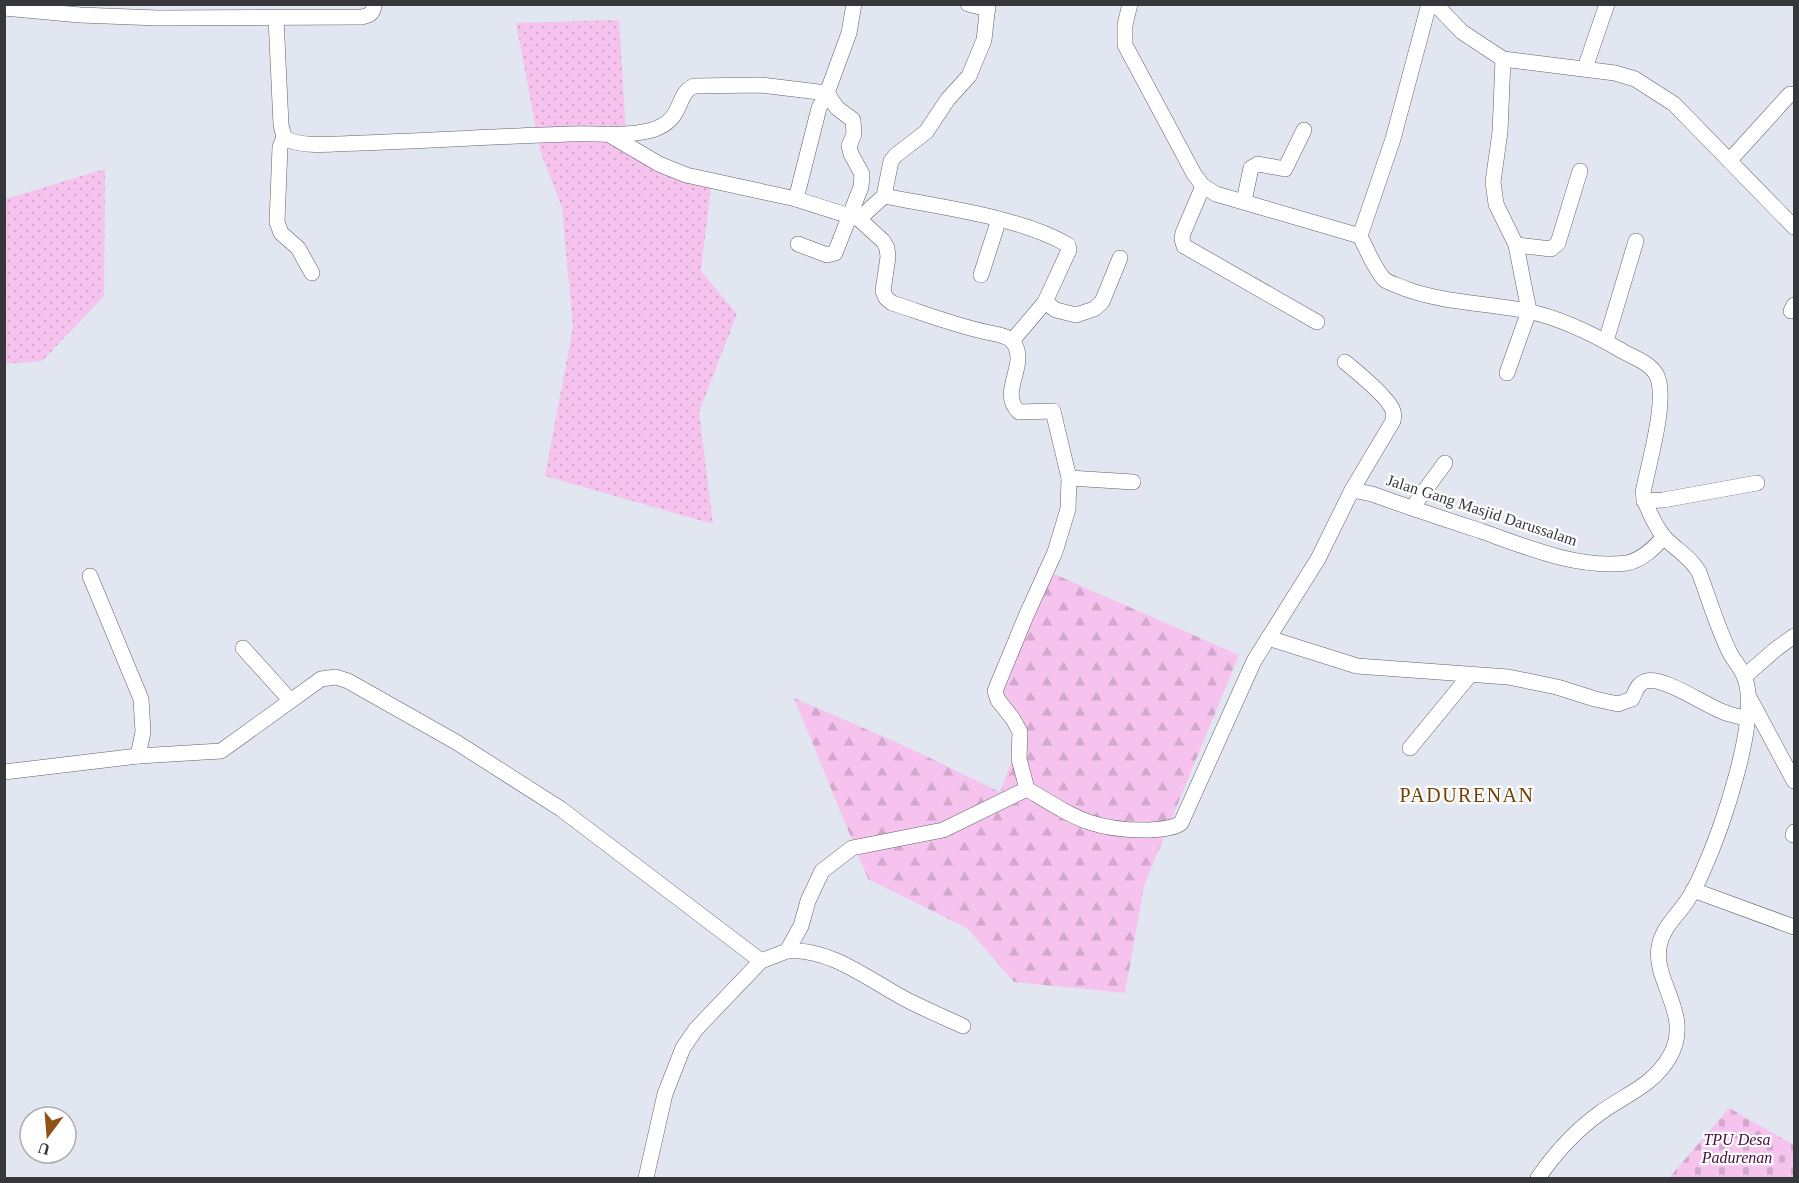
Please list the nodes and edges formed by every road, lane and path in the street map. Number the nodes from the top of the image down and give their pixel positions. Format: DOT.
graph roads {
  1 [pos="374,4"];
  2 [pos="854,4"];
  3 [pos="968,4"];
  4 [pos="1130,4"];
  5 [pos="1429,4"];
  6 [pos="1435,4"];
  7 [pos="1608,4"];
  8 [pos="988,7"];
  9 [pos="4,8"];
  10 [pos="276,18"];
  11 [pos="1503,59"];
  12 [pos="1585,68"];
  13 [pos="827,93"];
  14 [pos="1790,94"];
  15 [pos="1304,130"];
  16 [pos="608,134"];
  17 [pos="284,137"];
  18 [pos="1730,160"];
  19 [pos="1580,171"];
  20 [pos="1203,186"];
  21 [pos="884,196"];
  22 [pos="796,199"];
  23 [pos="1244,201"];
  24 [pos="854,217"];
  25 [pos="999,219"];
  26 [pos="1794,227"];
  27 [pos="1360,236"];
  28 [pos="1636,241"];
  29 [pos="798,244"];
  30 [pos="1516,245"];
  31 [pos="1120,258"];
  32 [pos="312,273"];
  33 [pos="981,275"];
  34 [pos="1045,302"];
  35 [pos="1529,311"];
  36 [pos="1317,322"];
  37 [pos="1012,341"];
  38 [pos="1606,341"];
  39 [pos="1345,362"];
  40 [pos="1507,373"];
  41 [pos="1445,463"];
  42 [pos="1069,478"];
  43 [pos="1132,482"];
  44 [pos="1757,483"];
  45 [pos="1353,490"];
  46 [pos="1644,501"];
  47 [pos="1412,508"];
  48 [pos="1664,537"];
  49 [pos="90,576"];
  50 [pos="1794,636"];
  51 [pos="1268,638"];
  52 [pos="243,648"];
  53 [pos="1470,675"];
  54 [pos="1745,676"];
  55 [pos="1748,694"];
  56 [pos="290,700"];
  57 [pos="1747,718"];
  58 [pos="1410,748"];
  59 [pos="138,756"];
  60 [pos="4,772"];
  61 [pos="1794,781"];
  62 [pos="1027,789"];
  63 [pos="1693,890"];
  64 [pos="1794,927"];
  65 [pos="787,951"];
  66 [pos="761,962"];
  67 [pos="963,1026"];
  68 [pos="646,1179"];
  69 [pos="1538,1179"];
  1 -- 10 [label="street"];
  2 -- 13 [label="street"];
  3 -- 8 [label="street"];
  4 -- 20 [label="street"];
  5 -- 27 [label="street"];
  6 -- 11 [label="street"];
  7 -- 12 [label="street"];
  8 -- 21 [label="street"];
  9 -- 10 [label="street"];
  10 -- 17 [label="street"];
  11 -- 12 [label="street"];
  11 -- 30 [label="street"];
  12 -- 18 [label="street"];
  13 -- 16 [label="street"];
  13 -- 22 [label="street"];
  13 -- 24 [label="street"];
  14 -- 18 [label="street"];
  15 -- 23 [label="street"];
  16 -- 17 [label="street"];
  16 -- 22 [label="street"];
  17 -- 32 [label="street"];
  18 -- 26 [label="street"];
  19 -- 30 [label="street"];
  20 -- 23 [label="street"];
  20 -- 36 [label="street"];
  21 -- 24 [label="street"];
  21 -- 25 [label="street"];
  22 -- 24 [label="street"];
  23 -- 27 [label="street"];
  24 -- 29 [label="street"];
  24 -- 37 [label="street"];
  25 -- 33 [label="street"];
  25 -- 34 [label="street"];
  27 -- 35 [label="street"];
  28 -- 38 [label="street"];
  30 -- 35 [label="street"];
  31 -- 34 [label="street"];
  34 -- 37 [label="street"];
  35 -- 38 [label="street"];
  35 -- 40 [label="street"];
  37 -- 42 [label="street"];
  38 -- 46 [label="street"];
  39 -- 45 [label="street"];
  41 -- 47 [label="street"];
  42 -- 43 [label="street"];
  42 -- 62 [label="street"];
  44 -- 46 [label="street"];
  45 -- 47 [label="street, Jalan Gang Masjid Darussalam"];
  45 -- 51 [label="street"];
  46 -- 48 [label="street"];
  47 -- 48 [label="street, Jalan Gang Masjid Darussalam"];
  48 -- 54 [label="street"];
  49 -- 59 [label="street"];
  50 -- 54 [label="street"];
  51 -- 53 [label="street"];
  51 -- 62 [label="street"];
  52 -- 56 [label="street"];
  53 -- 57 [label="street"];
  53 -- 58 [label="street"];
  54 -- 55 [label="street"];
  55 -- 57 [label="street"];
  55 -- 61 [label="street"];
  56 -- 59 [label="street"];
  56 -- 66 [label="street"];
  57 -- 63 [label="street"];
  59 -- 60 [label="street"];
  62 -- 65 [label="street"];
  63 -- 64 [label="street"];
  63 -- 69 [label="street"];
  65 -- 66 [label="street"];
  65 -- 67 [label="street"];
  66 -- 68 [label="street"];
}
